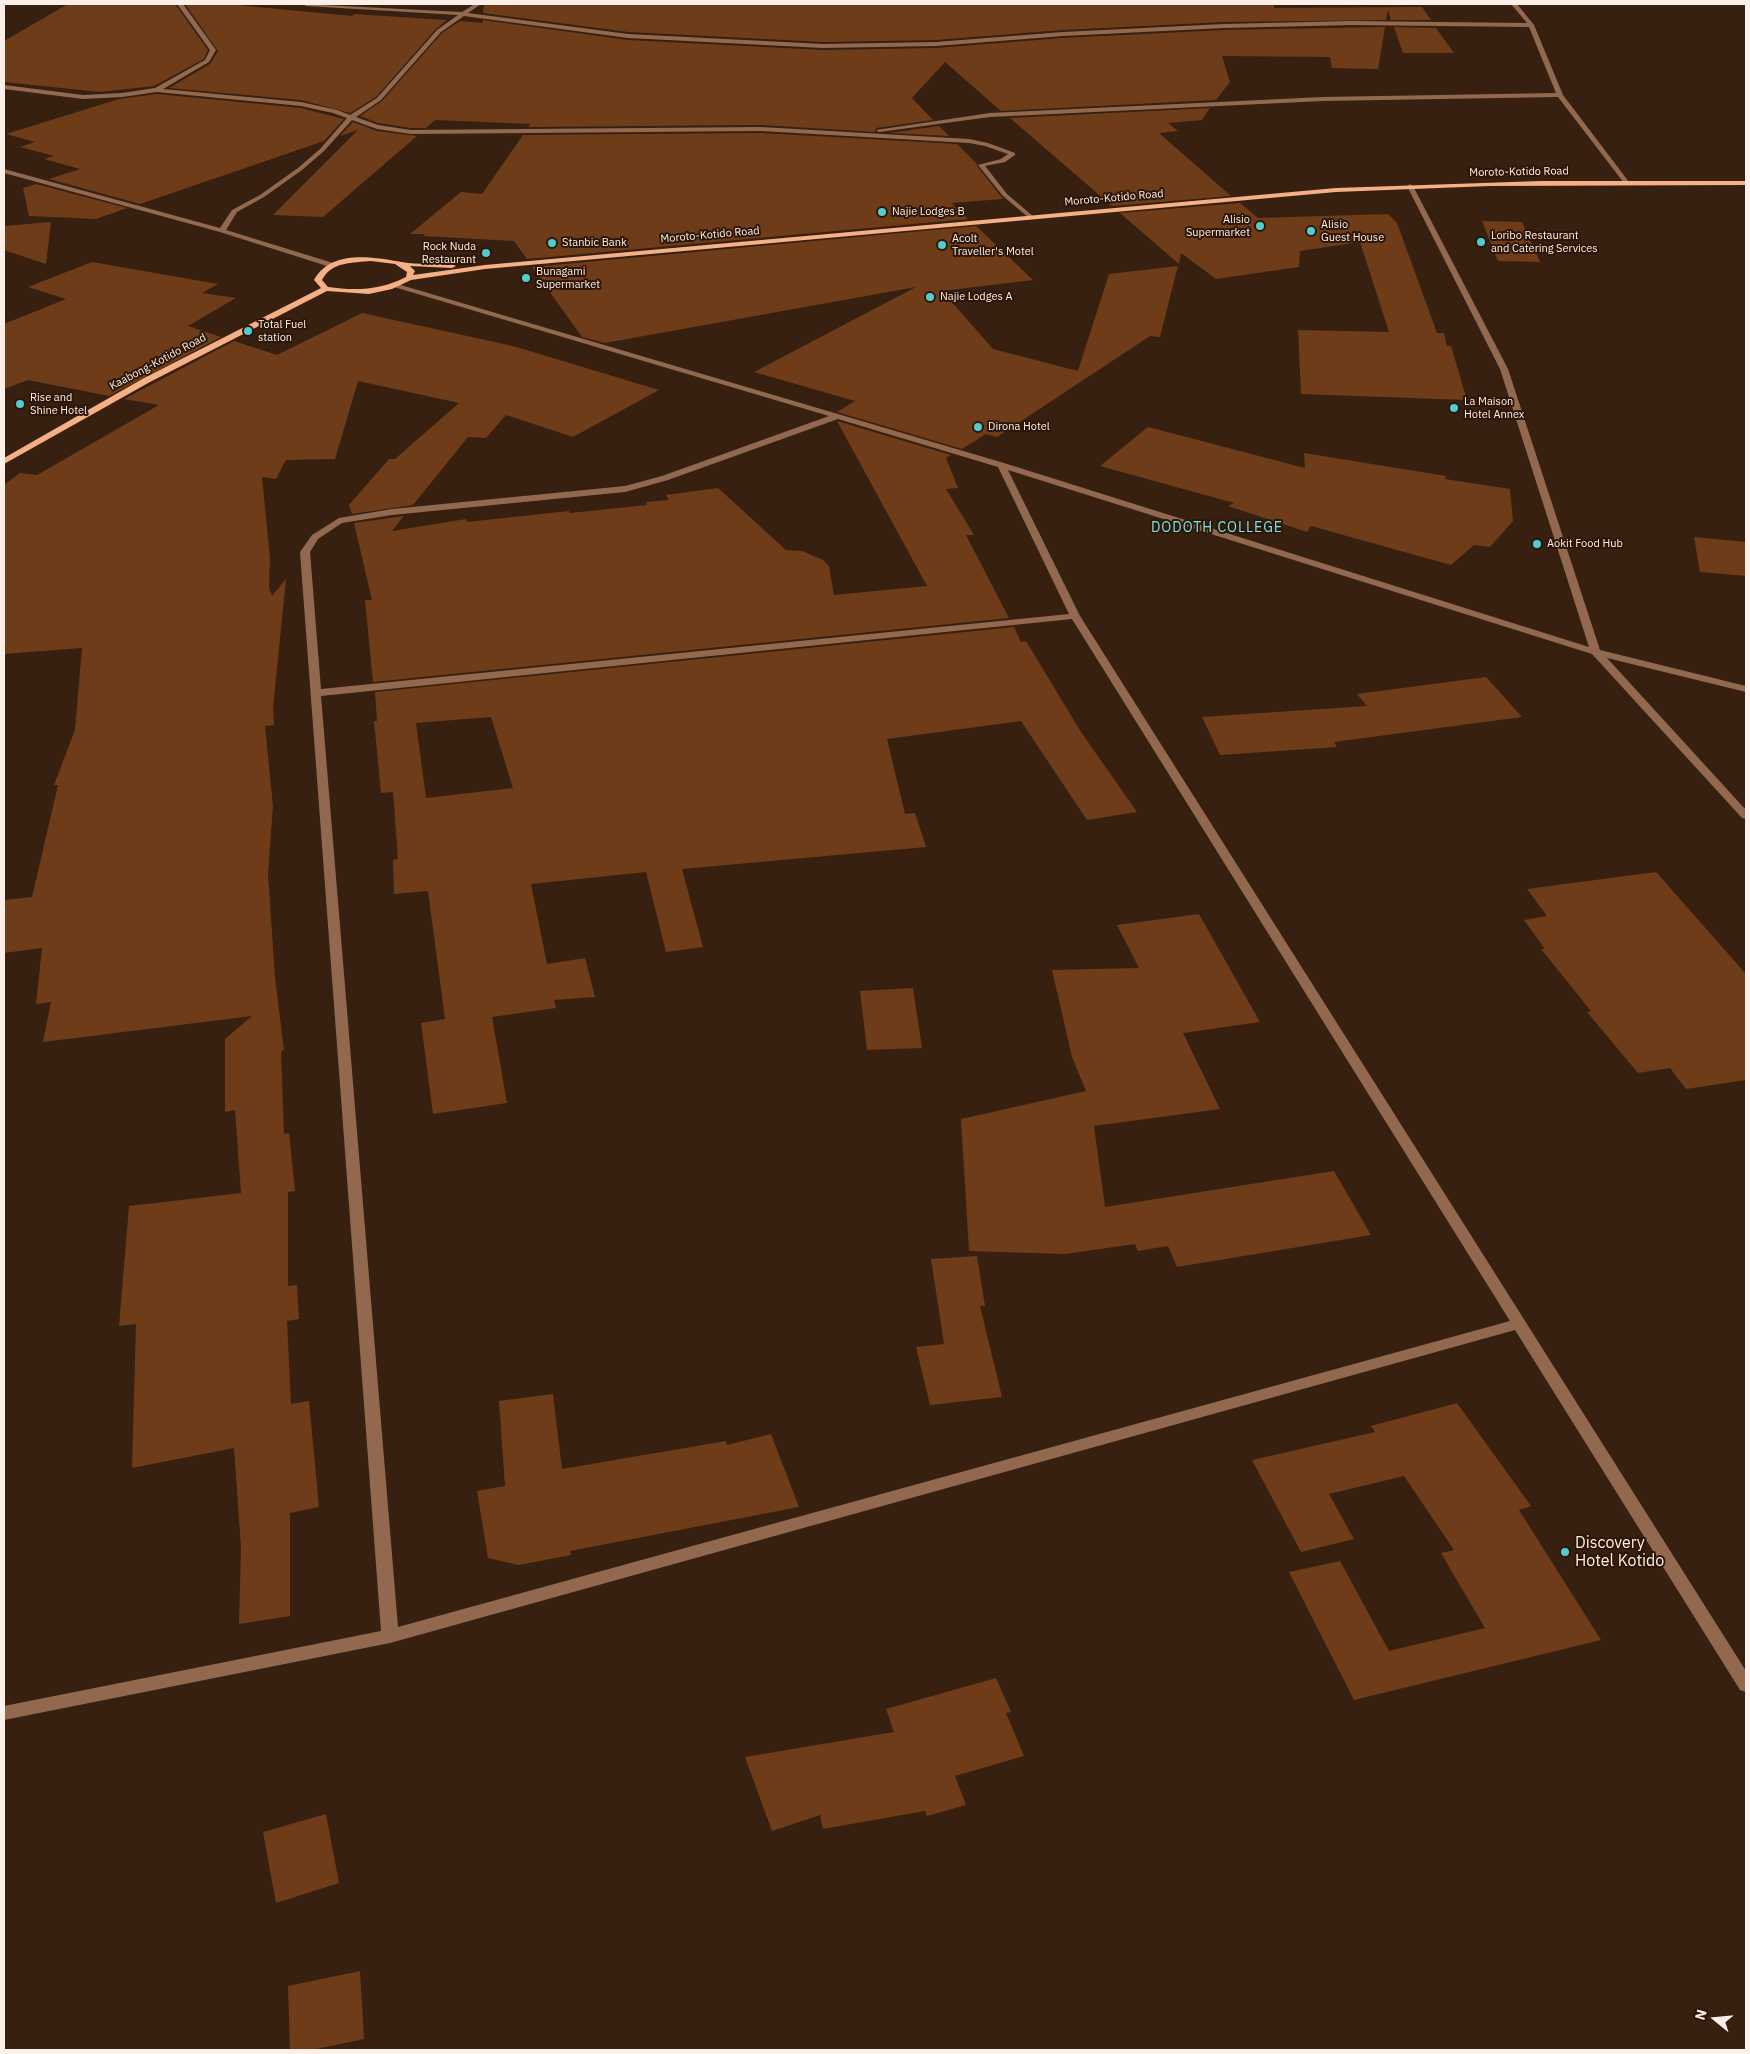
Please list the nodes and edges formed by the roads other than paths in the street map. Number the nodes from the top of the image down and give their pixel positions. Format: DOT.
graph roads {
  1 [pos="180,4"];
  2 [pos="306,4"];
  3 [pos="478,4"];
  4 [pos="1514,4"];
  5 [pos="461,14"];
  6 [pos="1531,25"];
  7 [pos="4,86"];
  8 [pos="157,90"];
  9 [pos="1560,95"];
  10 [pos="351,117"];
  11 [pos="849,134"];
  12 [pos="4,171"];
  13 [pos="1626,182"];
  14 [pos="1746,183"];
  15 [pos="1410,186"];
  16 [pos="1030,217"];
  17 [pos="222,231"];
  18 [pos="330,264"];
  19 [pos="404,264"];
  20 [pos="485,267"];
  21 [pos="409,278"];
  22 [pos="397,285"];
  23 [pos="326,289"];
  24 [pos="838,416"];
  25 [pos="4,461"];
  26 [pos="1001,465"];
  27 [pos="1076,616"];
  28 [pos="1596,652"];
  29 [pos="1746,689"];
  30 [pos="316,693"];
  31 [pos="1746,816"];
  32 [pos="1520,1323"];
  33 [pos="390,1636"];
  34 [pos="1746,1685"];
  35 [pos="4,1713"];
  1 -- 8 [label="street"];
  2 -- 5 [label="street"];
  3 -- 5 [label="street"];
  4 -- 6 [label="street"];
  5 -- 6 [label="street"];
  5 -- 10 [label="street"];
  6 -- 9 [label="street"];
  7 -- 8 [label="street"];
  8 -- 10 [label="street"];
  9 -- 11 [label="street"];
  9 -- 13 [label="street"];
  10 -- 11 [label="street"];
  10 -- 17 [label="street"];
  11 -- 16 [label="street"];
  12 -- 17 [label="street"];
  13 -- 14 [label="main road, Moroto-Kotido Road"];
  13 -- 15 [label="main road, Moroto-Kotido Road"];
  15 -- 16 [label="main road, Moroto-Kotido Road"];
  15 -- 28 [label="street"];
  16 -- 20 [label="main road, Moroto-Kotido Road"];
  17 -- 18 [label="street"];
  18 -- 19 [label="main road, Moroto-Kotido Road"];
  18 -- 23 [label="main road"];
  19 -- 20 [label="main road, Moroto-Kotido Road"];
  19 -- 21 [label="main road"];
  20 -- 21 [label="main road, Moroto-Kotido Road"];
  21 -- 22 [label="main road"];
  22 -- 23 [label="main road"];
  22 -- 24 [label="street"];
  23 -- 25 [label="main road, Kaabong-Kotido Road"];
  24 -- 26 [label="street"];
  24 -- 30 [label="street"];
  26 -- 27 [label="street"];
  26 -- 28 [label="street"];
  27 -- 30 [label="street"];
  27 -- 32 [label="street"];
  28 -- 29 [label="street"];
  28 -- 31 [label="street"];
  30 -- 33 [label="street"];
  32 -- 33 [label="street"];
  32 -- 34 [label="street"];
  33 -- 35 [label="street"];
}
